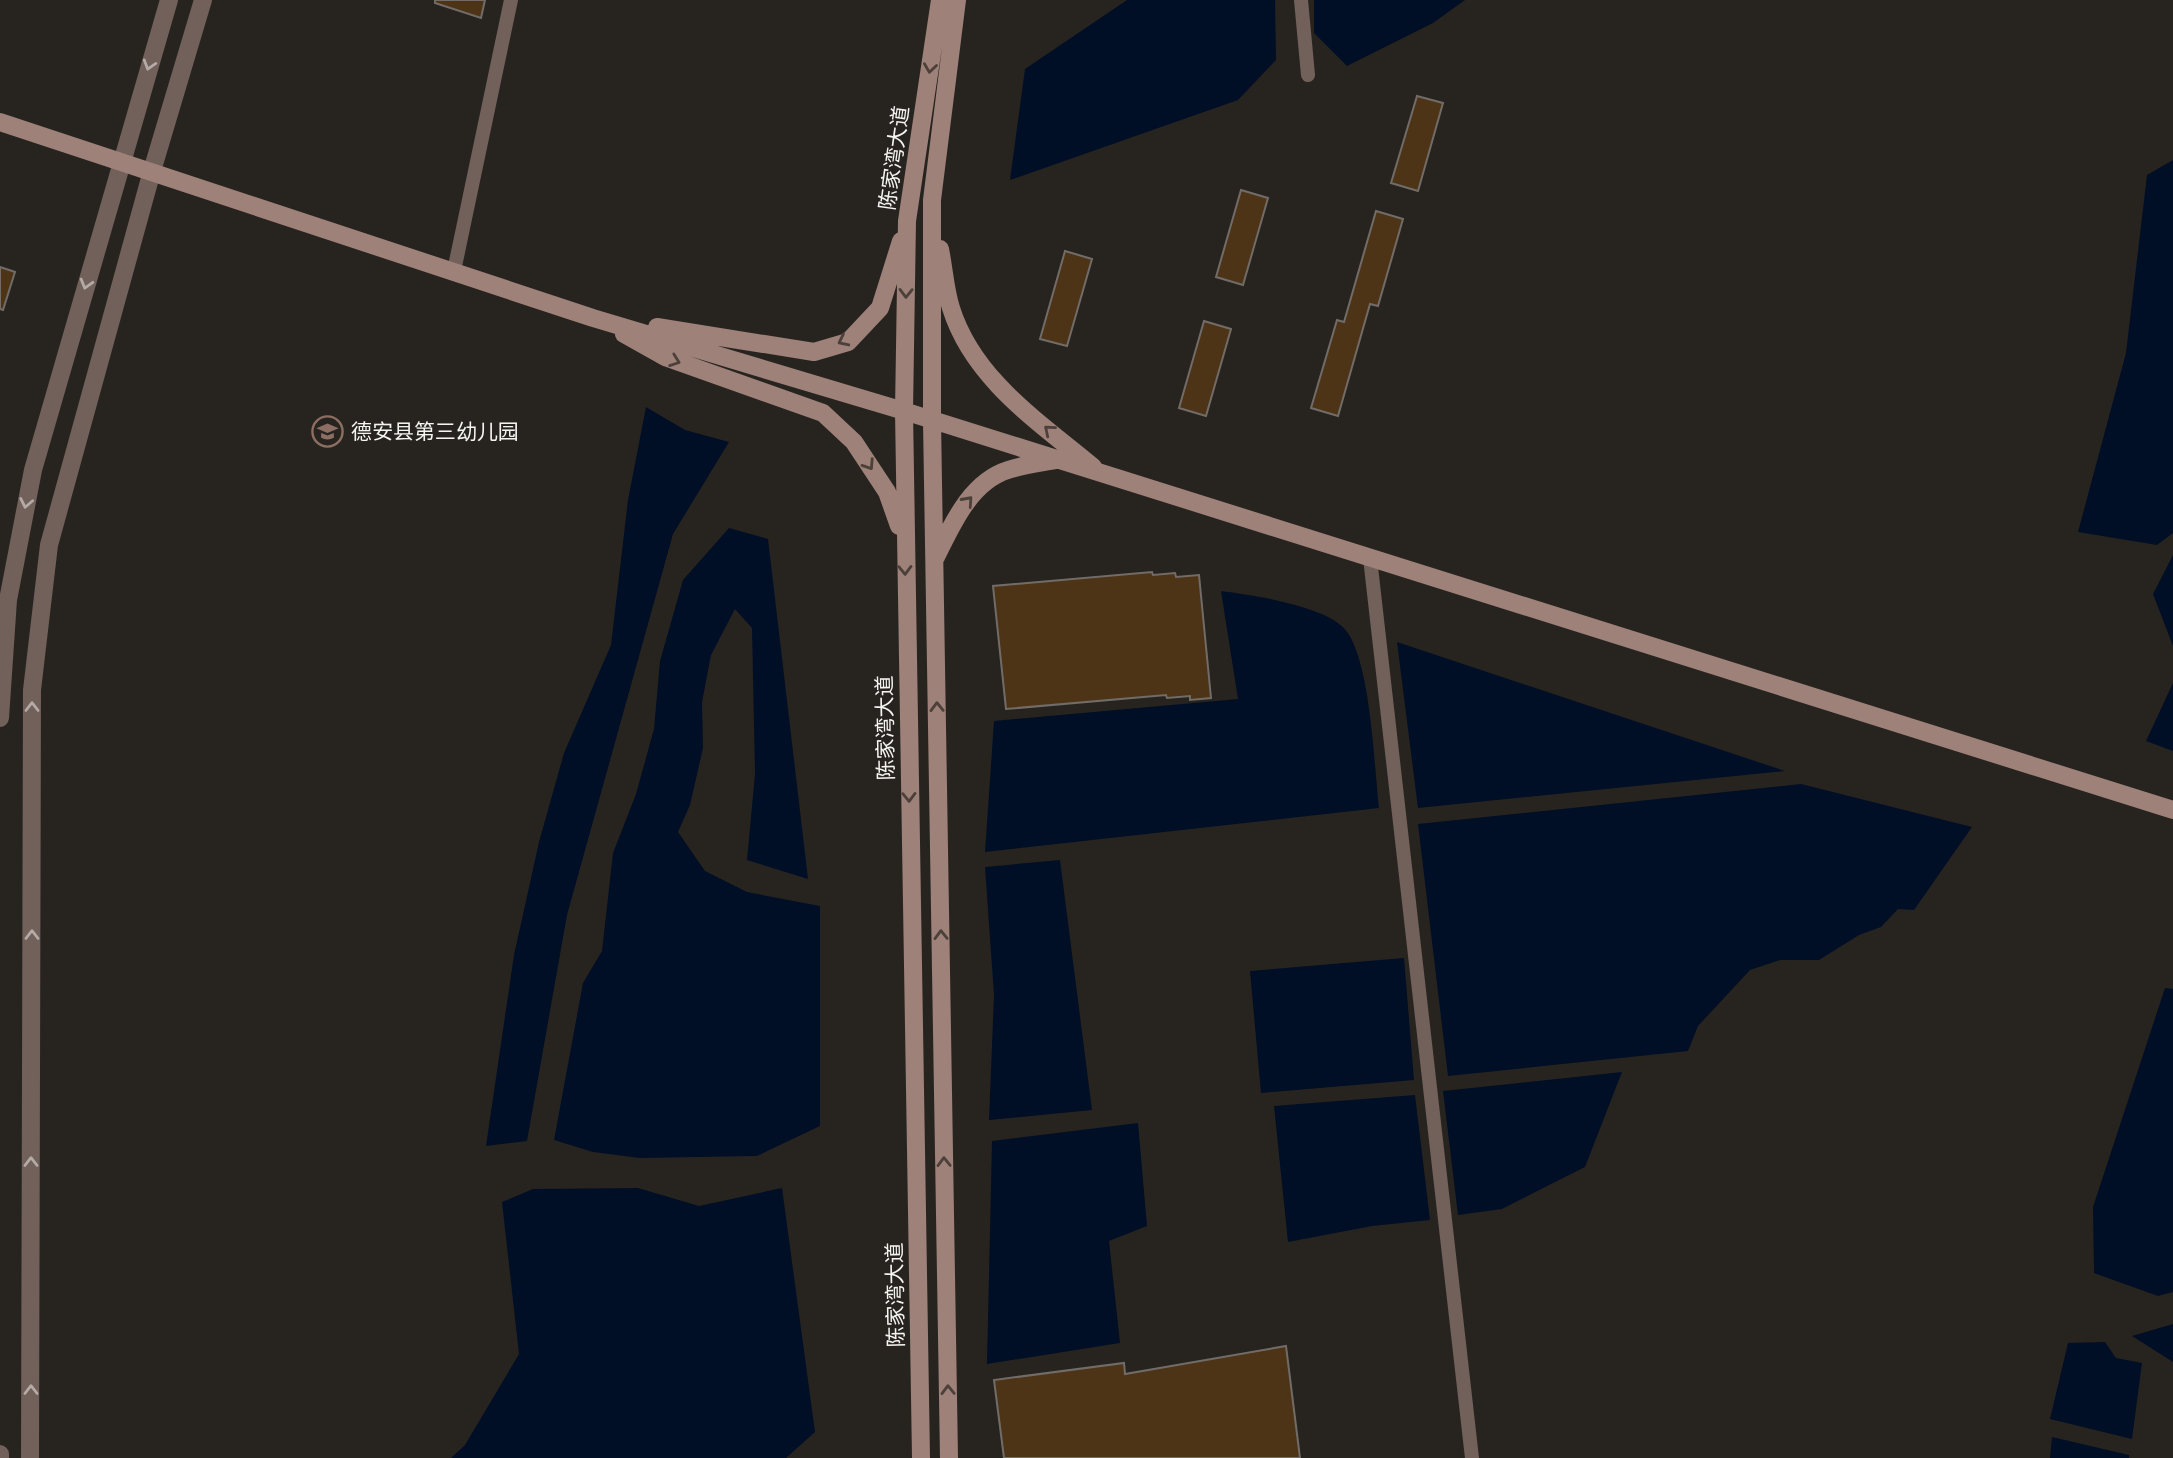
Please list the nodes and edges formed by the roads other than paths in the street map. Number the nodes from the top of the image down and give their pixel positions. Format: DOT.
graph roads {
  1 [pos="169,0"];
  2 [pos="203,0"];
  3 [pos="511,0"];
  4 [pos="940,0"];
  5 [pos="957,0"];
  6 [pos="1301,0"];
  7 [pos="1308,75"];
  8 [pos="0,122"];
  9 [pos="121,161"];
  10 [pos="152,171"];
  11 [pos="932,200"];
  12 [pos="907,221"];
  13 [pos="454,271"];
  14 [pos="593,317"];
  15 [pos="904,411"];
  16 [pos="932,421"];
  17 [pos="1057,460"];
  18 [pos="1101,474"];
  19 [pos="904,541"];
  20 [pos="1370,558"];
  21 [pos="935,560"];
  22 [pos="0,718"];
  23 [pos="2173,810"];
  24 [pos="30,1458"];
  25 [pos="921,1458"];
  26 [pos="949,1458"];
  27 [pos="1472,1458"];
  1 -- 9 [label="street, one-way"];
  2 -- 10 [label="street"];
  3 -- 13 [label="street"];
  4 -- 12 [label="main road, 陈家湾大道, one-way"];
  5 -- 11 [label="main road, 陈家湾大道"];
  6 -- 7 [label="street"];
  8 -- 9 [label="main road"];
  9 -- 10 [label="main road"];
  9 -- 22 [label="street, one-way"];
  10 -- 13 [label="main road"];
  24 -- 10 [label="street, one-way"];
  11 -- 16 [label="main road, 陈家湾大道"];
  18 -- 11 [label="main road, one-way"];
  12 -- 14 [label="main road, one-way"];
  12 -- 15 [label="main road, 陈家湾大道, one-way"];
  13 -- 14 [label="main road"];
  14 -- 15 [label="main road"];
  14 -- 19 [label="main road, one-way"];
  15 -- 16 [label="main road"];
  15 -- 19 [label="main road, 陈家湾大道"];
  16 -- 17 [label="main road"];
  16 -- 21 [label="main road, 陈家湾大道"];
  17 -- 18 [label="main road"];
  21 -- 17 [label="main road, one-way"];
  18 -- 20 [label="main road"];
  19 -- 25 [label="main road, 陈家湾大道, one-way"];
  20 -- 23 [label="main road"];
  20 -- 27 [label="street"];
  26 -- 21 [label="main road, 陈家湾大道, one-way"];
}
